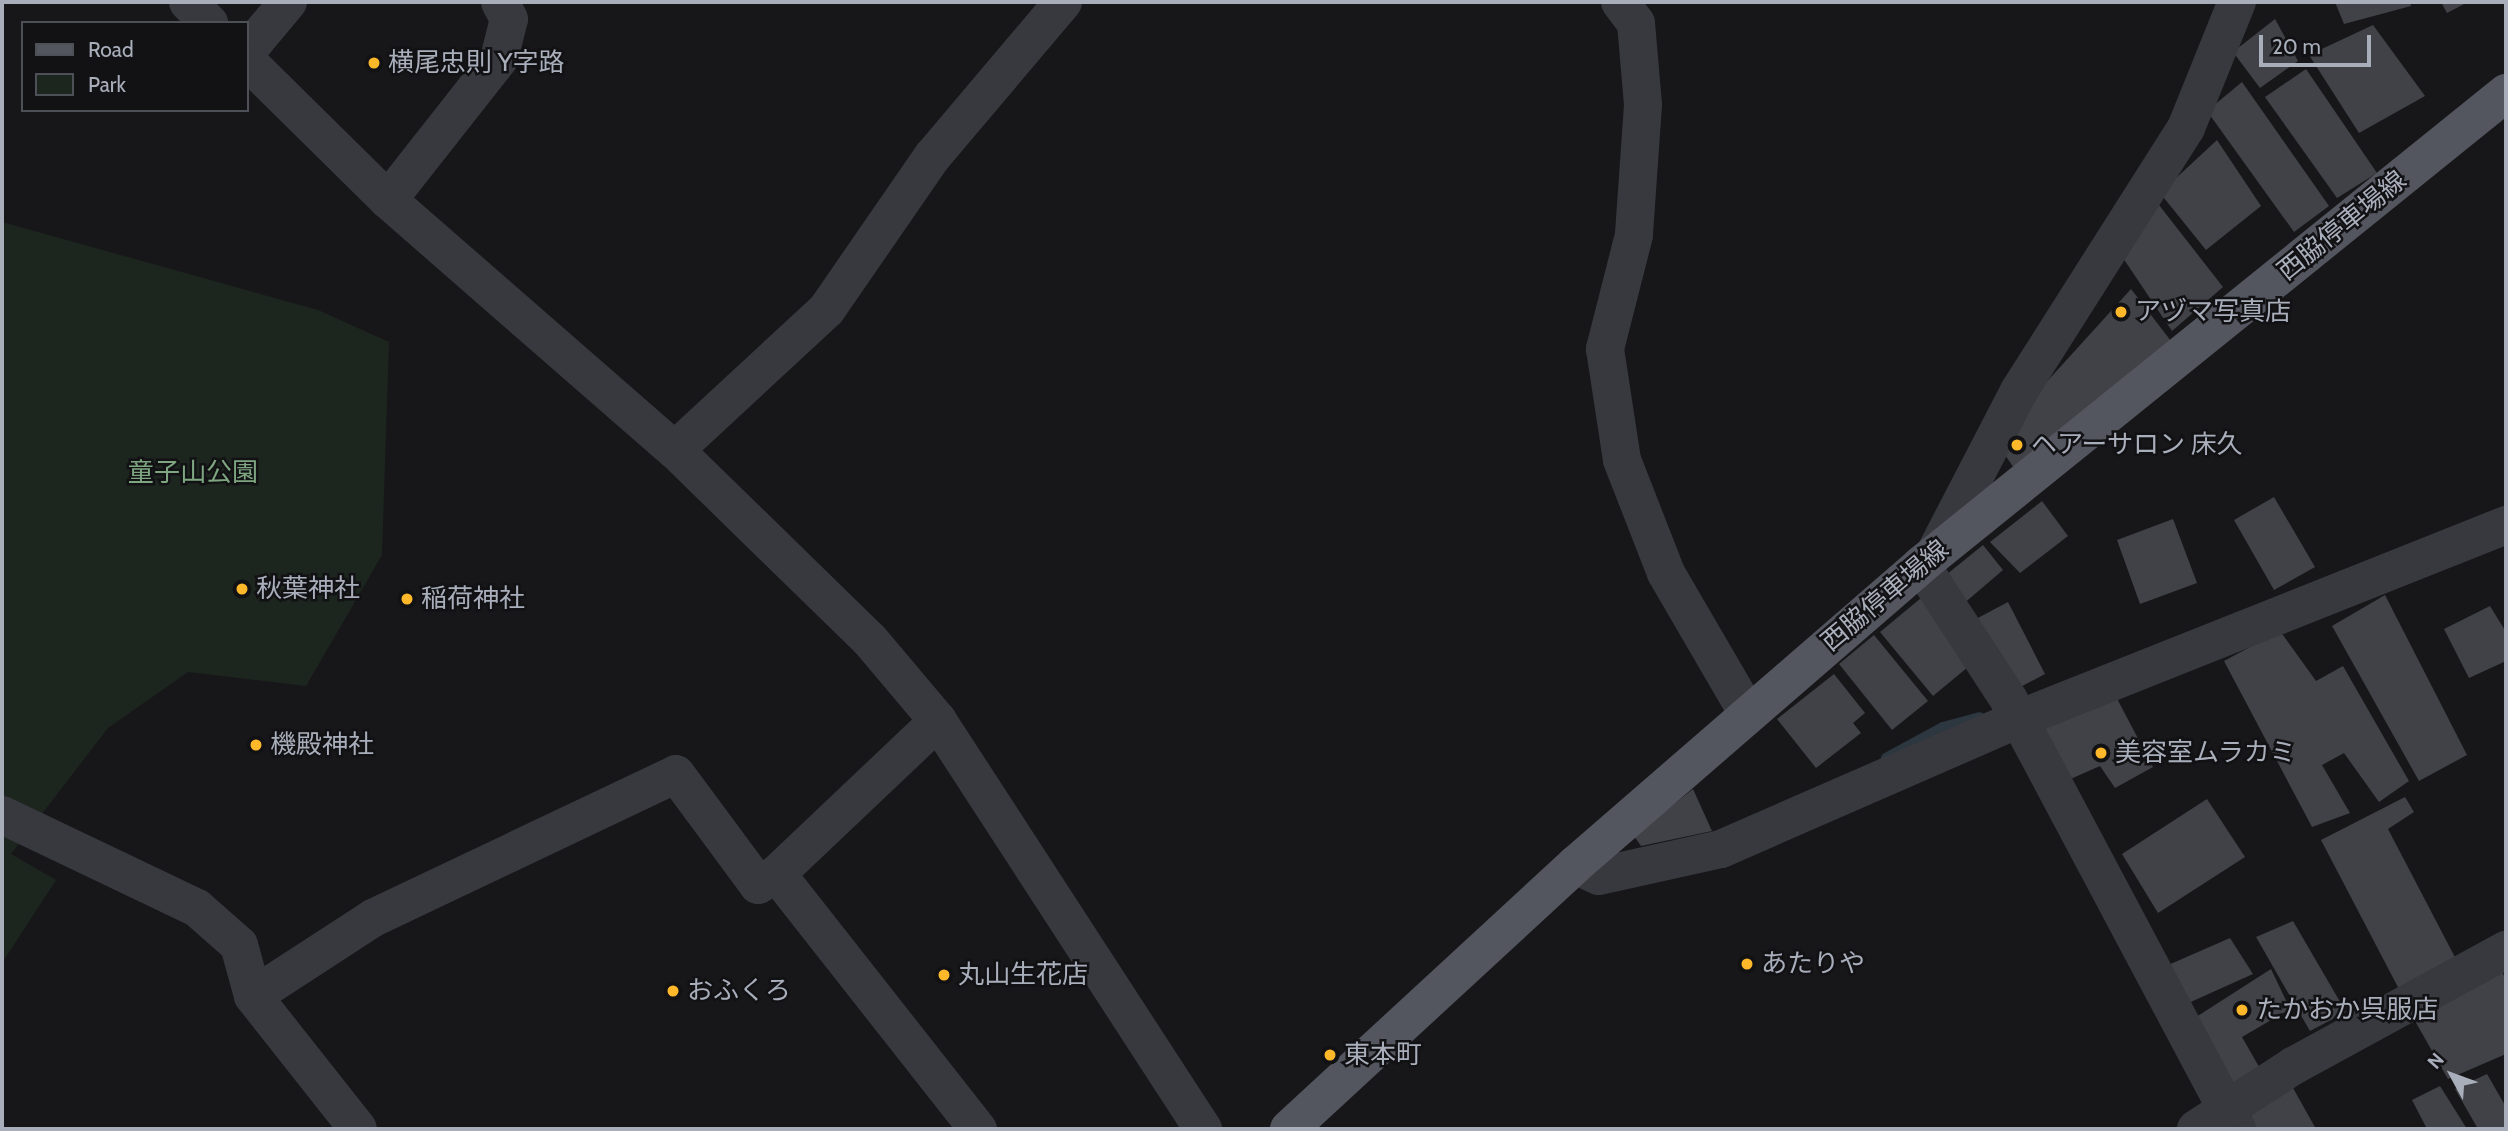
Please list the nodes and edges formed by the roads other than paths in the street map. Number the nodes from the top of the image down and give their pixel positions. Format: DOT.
graph roads {
  1 [pos="188,2"];
  2 [pos="288,2"];
  3 [pos="500,2"];
  4 [pos="1063,2"];
  5 [pos="1620,2"];
  6 [pos="2237,2"];
  7 [pos="207,21"];
  8 [pos="248,50"];
  9 [pos="248,62"];
  10 [pos="2506,93"];
  11 [pos="388,200"];
  12 [pos="674,450"];
  13 [pos="2506,524"];
  14 [pos="1928,559"];
  15 [pos="2014,710"];
  16 [pos="1748,714"];
  17 [pos="938,721"];
  18 [pos="2,815"];
  19 [pos="1575,865"];
  20 [pos="777,874"];
  21 [pos="2506,951"];
  22 [pos="253,996"];
  23 [pos="2220,1123"];
  24 [pos="358,1129"];
  25 [pos="978,1129"];
  26 [pos="1203,1129"];
  27 [pos="1289,1129"];
  1 -- 7 [label="street"];
  2 -- 8 [label="street"];
  3 -- 11 [label="street"];
  4 -- 12 [label="street"];
  5 -- 16 [label="street"];
  6 -- 14 [label="street"];
  9 -- 11 [label="street"];
  10 -- 14 [label="main road, 西脇停車場線"];
  11 -- 12 [label="street"];
  12 -- 17 [label="street"];
  13 -- 15 [label="street"];
  14 -- 15 [label="street"];
  14 -- 16 [label="main road, 西脇停車場線"];
  15 -- 19 [label="street"];
  15 -- 23 [label="street"];
  16 -- 19 [label="main road, 西脇停車場線"];
  17 -- 20 [label="street"];
  17 -- 26 [label="street"];
  18 -- 22 [label="street"];
  19 -- 27 [label="main road, 西脇停車場線"];
  20 -- 22 [label="street"];
  20 -- 25 [label="street"];
  21 -- 23 [label="street"];
  22 -- 24 [label="street"];
}
